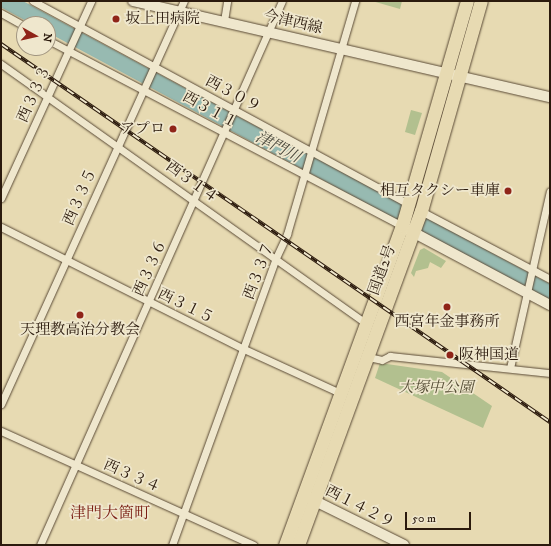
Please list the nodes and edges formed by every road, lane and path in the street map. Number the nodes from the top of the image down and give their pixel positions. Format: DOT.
graph roads {
  1 [pos="33,1"];
  2 [pos="91,1"];
  3 [pos="133,1"];
  4 [pos="227,1"];
  5 [pos="282,1"];
  6 [pos="355,1"];
  7 [pos="467,1"];
  8 [pos="481,1"];
  9 [pos="182,6"];
  10 [pos="1,13"];
  11 [pos="16,21"];
  12 [pos="224,21"];
  13 [pos="78,29"];
  14 [pos="268,32"];
  15 [pos="56,44"];
  16 [pos="342,49"];
  17 [pos="68,51"];
  18 [pos="1,64"];
  19 [pos="154,66"];
  20 [pos="446,73"];
  21 [pos="459,76"];
  22 [pos="145,89"];
  23 [pos="48,96"];
  24 [pos="550,97"];
  25 [pos="235,110"];
  26 [pos="225,133"];
  27 [pos="118,145"];
  28 [pos="310,153"];
  29 [pos="304,172"];
  30 [pos="550,191"];
  31 [pos="1,198"];
  32 [pos="195,201"];
  33 [pos="408,206"];
  34 [pos="420,213"];
  35 [pos="408,227"];
  36 [pos="1,228"];
  37 [pos="66,260"];
  38 [pos="275,260"];
  39 [pos="531,271"];
  40 [pos="550,279"];
  41 [pos="527,290"];
  42 [pos="149,302"];
  43 [pos="550,305"];
  44 [pos="366,323"];
  45 [pos="244,349"];
  46 [pos="368,357"];
  47 [pos="510,368"];
  48 [pos="550,373"];
  49 [pos="340,394"];
  50 [pos="1,404"];
  51 [pos="1,431"];
  52 [pos="76,465"];
  53 [pos="308,498"];
  54 [pos="184,514"];
  55 [pos="40,545"];
  56 [pos="172,545"];
  57 [pos="253,545"];
  58 [pos="286,545"];
  59 [pos="298,545"];
  60 [pos="404,545"];
  1 -- 13 [label="street, 西３０９"];
  2 -- 13 [label="street, 西３３３"];
  3 -- 9 [label="street, 今津西線"];
  4 -- 12 [label="street"];
  5 -- 14 [label="street, 西３３６"];
  6 -- 16 [label="street, 西３３７"];
  7 -- 20 [label="highway, 国道2号"];
  8 -- 21 [label="highway, 国道2号"];
  9 -- 12 [label="street, 今津西線"];
  9 -- 19 [label="street, 西３３５"];
  10 -- 11 [label="street"];
  12 -- 14 [label="street, 今津西線"];
  13 -- 17 [label="street, 西３３３"];
  13 -- 19 [label="street, 西３０９"];
  14 -- 16 [label="street, 今津西線"];
  14 -- 25 [label="street, 西３３６"];
  15 -- 17 [label="street, 西３１１"];
  16 -- 20 [label="street, 今津西線"];
  16 -- 28 [label="street, 西３３７"];
  17 -- 22 [label="street, 西３１１"];
  17 -- 23 [label="street, 西３３３"];
  18 -- 23 [label="street, 西３１４"];
  19 -- 22 [label="street, 西３３５"];
  19 -- 25 [label="street, 西３０９"];
  20 -- 21 [label="street, 今津西線"];
  20 -- 33 [label="highway, 国道2号"];
  21 -- 24 [label="street, 今津西線"];
  21 -- 34 [label="highway, 国道2号"];
  22 -- 26 [label="street, 西３１１"];
  22 -- 27 [label="street, 西３３５"];
  23 -- 27 [label="street, 西３１４"];
  23 -- 31 [label="street, 西３３３"];
  25 -- 26 [label="street, 西３３６"];
  25 -- 28 [label="street, 西３０９"];
  26 -- 29 [label="street, 西３１１"];
  26 -- 32 [label="street, 西３３６"];
  27 -- 32 [label="street, 西３１４"];
  27 -- 37 [label="street, 西３３５"];
  28 -- 29 [label="street, 西３３７"];
  28 -- 33 [label="street, 西３０９"];
  29 -- 35 [label="street, 西３１１"];
  29 -- 38 [label="street, 西３３７"];
  30 -- 39 [label="street"];
  32 -- 38 [label="street, 西３１４"];
  32 -- 42 [label="street, 西３３６"];
  33 -- 34 [label="street, 西３０９"];
  33 -- 35 [label="highway, 国道2号"];
  34 -- 35 [label="highway, 国道2号"];
  34 -- 39 [label="street, 西３０９"];
  35 -- 41 [label="street"];
  35 -- 44 [label="highway, 国道2号"];
  35 -- 46 [label="highway, 国道2号"];
  36 -- 37 [label="street, 西３１５"];
  37 -- 42 [label="street, 西３１５"];
  37 -- 50 [label="street, 西３３５"];
  38 -- 44 [label="street, 西３１４"];
  38 -- 45 [label="street, 西３３７"];
  39 -- 40 [label="street, 西３０９"];
  39 -- 41 [label="street"];
  41 -- 43 [label="street"];
  41 -- 47 [label="street"];
  42 -- 45 [label="street, 西３１５"];
  42 -- 52 [label="street, 西３３６"];
  44 -- 49 [label="highway, 国道2号"];
  45 -- 49 [label="street, 西３１５"];
  45 -- 54 [label="street, 西３３７"];
  46 -- 47 [label="street"];
  46 -- 53 [label="highway, 国道2号"];
  47 -- 48 [label="street"];
  49 -- 53 [label="highway, 国道2号"];
  51 -- 52 [label="street, 西３３４"];
  52 -- 54 [label="street, 西３３４"];
  52 -- 55 [label="street, 西３３６"];
  53 -- 58 [label="highway, 国道2号"];
  53 -- 59 [label="highway, 国道2号"];
  53 -- 60 [label="street, 西１４２９"];
  54 -- 56 [label="street, 西３３７"];
  54 -- 57 [label="street, 西３３４"];
}
